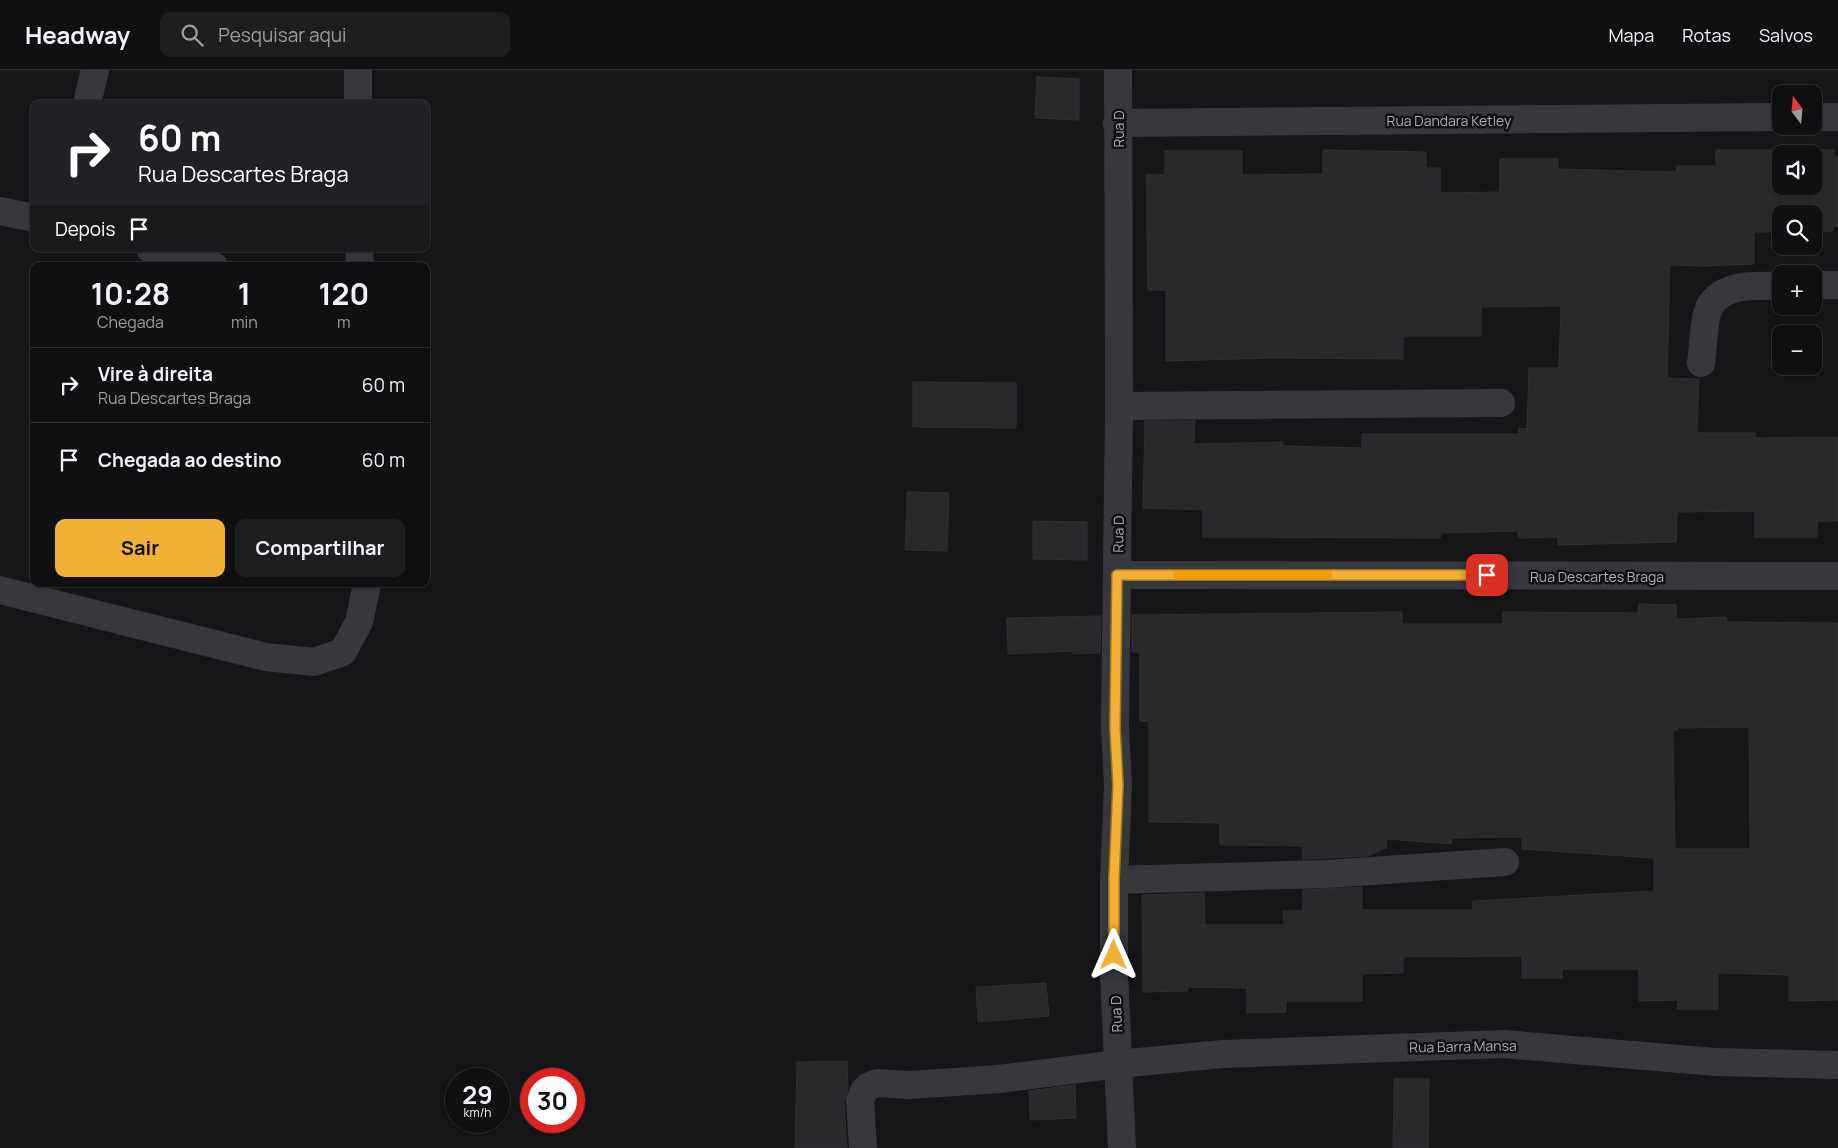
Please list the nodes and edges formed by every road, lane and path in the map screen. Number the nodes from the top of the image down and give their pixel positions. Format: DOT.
graph roads {
  1 [pos="95,70"];
  2 [pos="358,70"];
  3 [pos="1118,70"];
  4 [pos="88,100"];
  5 [pos="358,100"];
  6 [pos="1772,117"];
  7 [pos="1822,117"];
  8 [pos="1838,117"];
  9 [pos="1117,123"];
  10 [pos="0,211"];
  11 [pos="30,217"];
  12 [pos="161,252"];
  13 [pos="199,262"];
  14 [pos="1822,285"];
  15 [pos="1838,285"];
  16 [pos="1772,286"];
  17 [pos="1701,363"];
  18 [pos="1501,403"];
  19 [pos="1119,406"];
  20 [pos="1117,575"];
  21 [pos="1838,576"];
  22 [pos="366,587"];
  23 [pos="0,590"];
  24 [pos="1505,862"];
  25 [pos="1114,880"];
  26 [pos="1118,1064"];
  27 [pos="1838,1065"];
  28 [pos="863,1148"];
  29 [pos="1122,1148"];
  1 -- 4 [label="street"];
  2 -- 5 [label="street"];
  3 -- 9 [label="street, Rua D"];
  6 -- 9 [label="street, Rua Dandara Ketley"];
  7 -- 8 [label="street"];
  9 -- 19 [label="street, Rua D"];
  10 -- 11 [label="street"];
  12 -- 13 [label="street"];
  14 -- 15 [label="street"];
  16 -- 17 [label="street"];
  18 -- 19 [label="street"];
  19 -- 20 [label="street, Rua D"];
  20 -- 21 [label="street, Rua Descartes Braga"];
  20 -- 25 [label="street, Rua D"];
  22 -- 23 [label="street"];
  24 -- 25 [label="street"];
  25 -- 26 [label="street, Rua D"];
  26 -- 27 [label="street, Rua Barra Mansa"];
  26 -- 28 [label="street, Rua Barra Mansa"];
  26 -- 29 [label="street, Rua D"];
}
